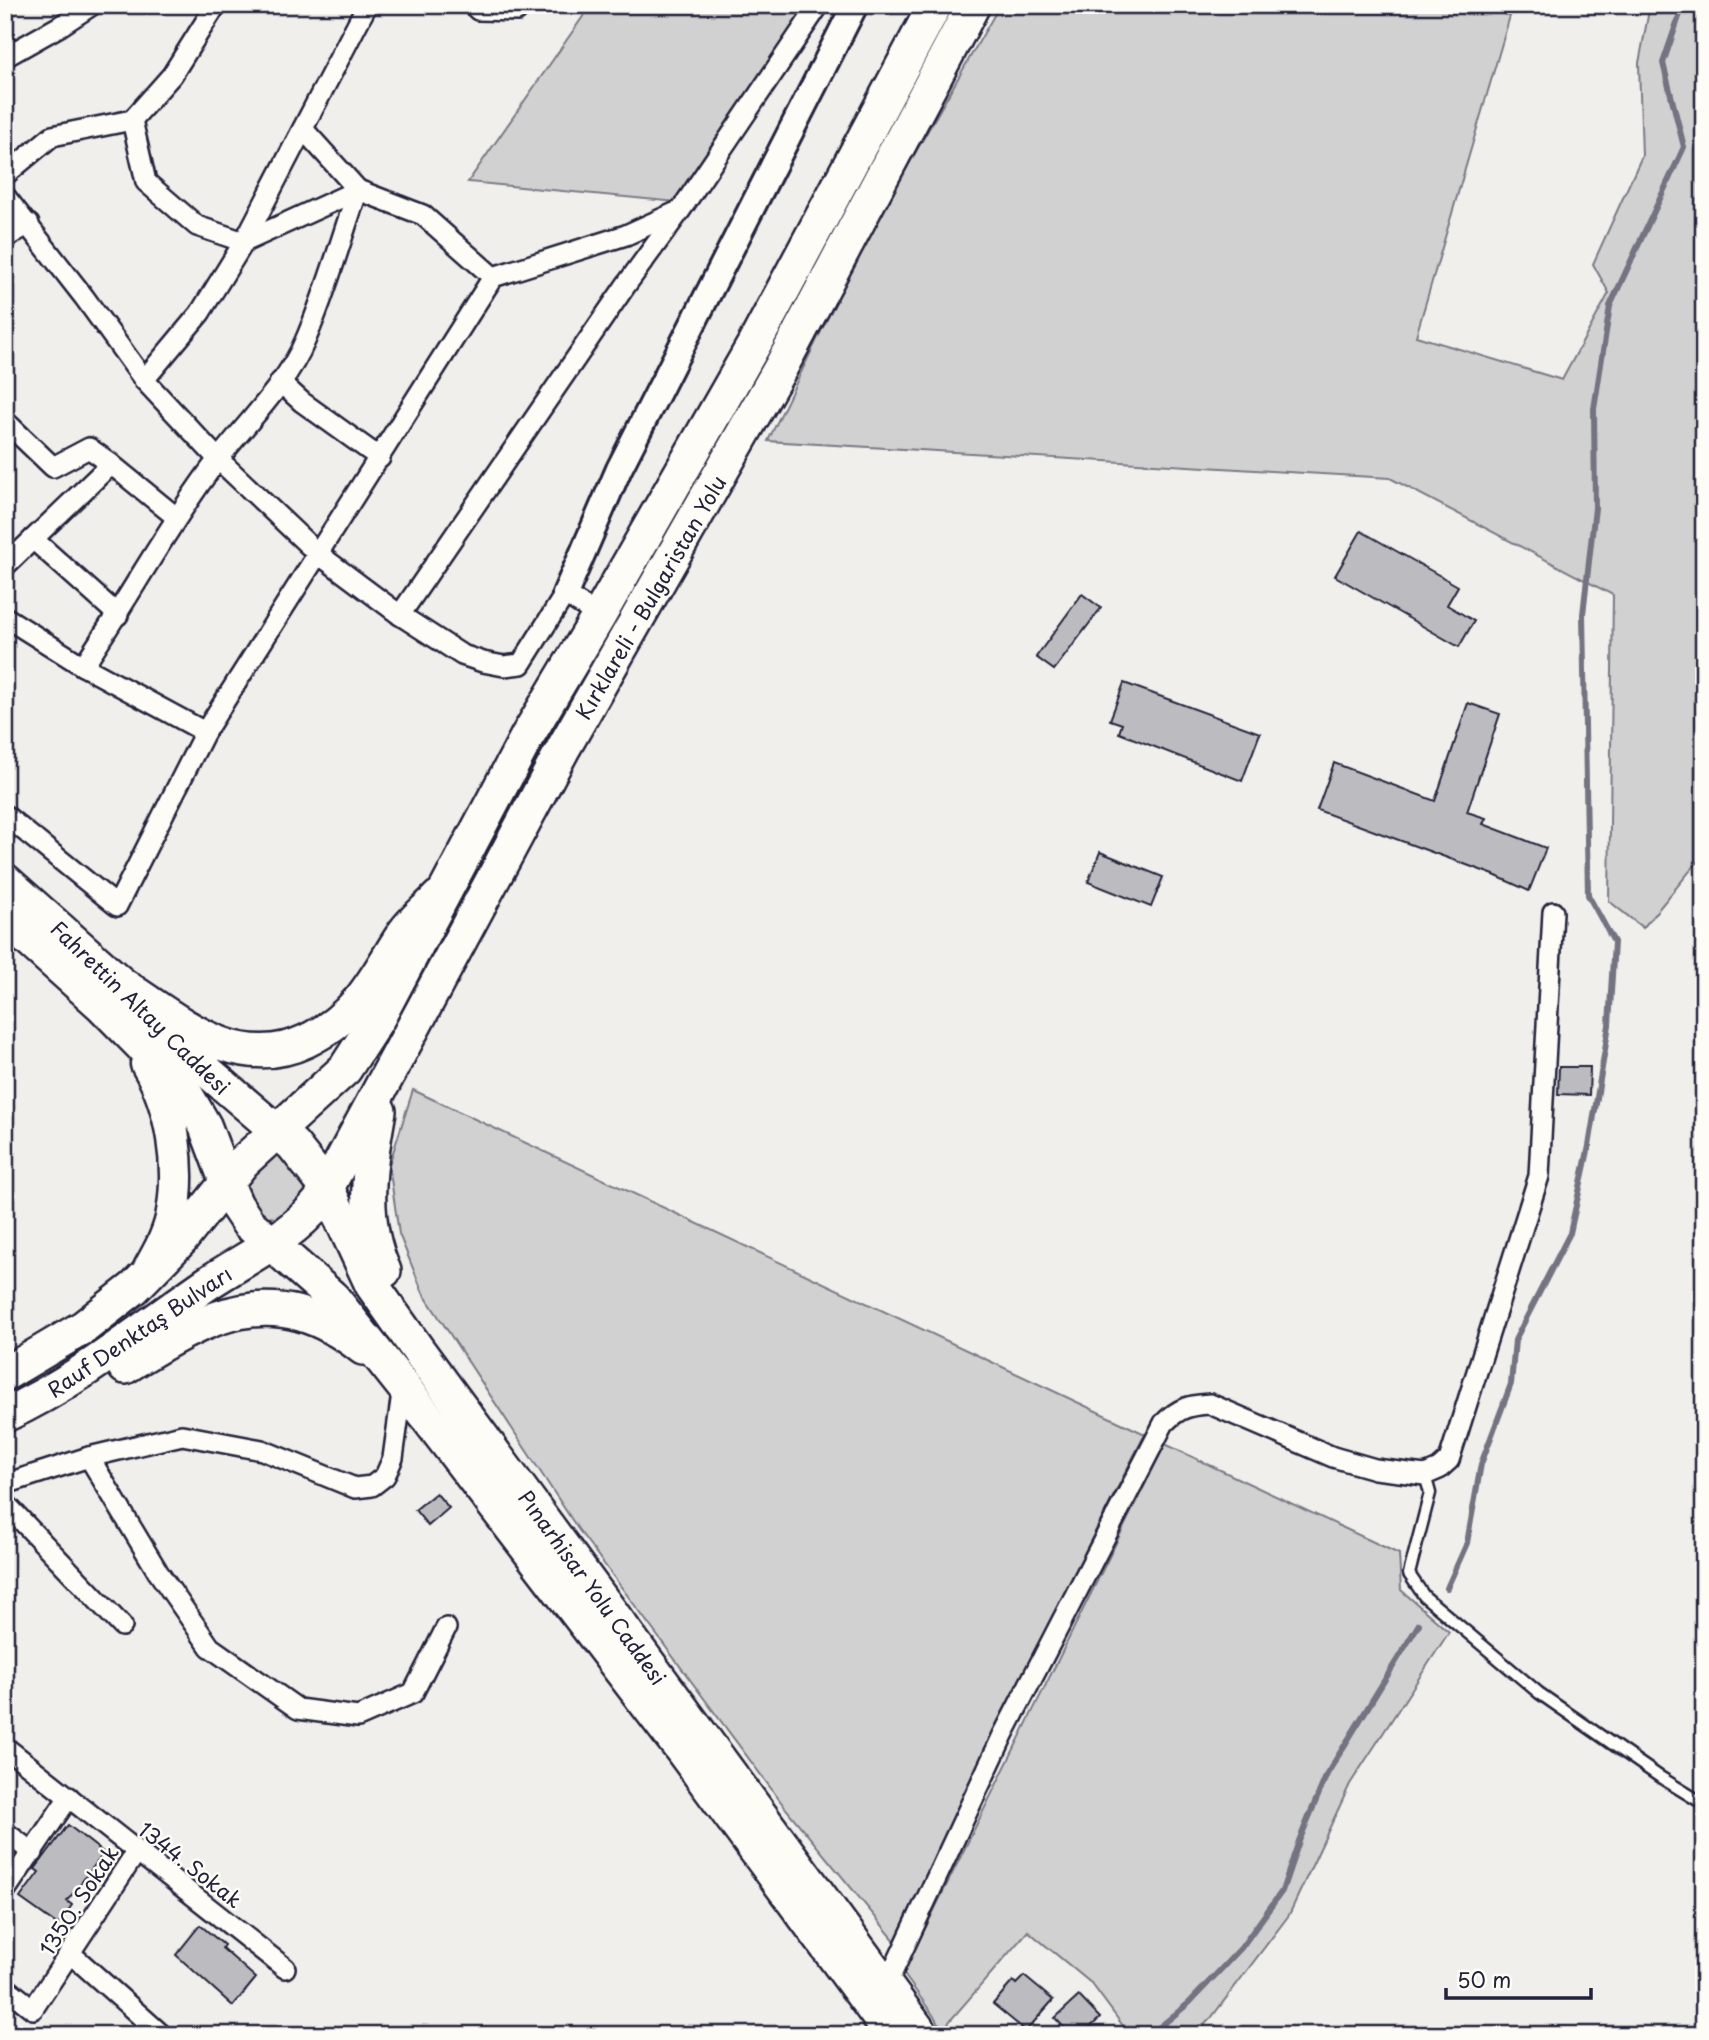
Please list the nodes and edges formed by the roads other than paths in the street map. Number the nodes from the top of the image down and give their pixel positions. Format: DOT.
graph roads {
  1 [pos="92,5"];
  2 [pos="216,5"];
  3 [pos="367,5"];
  4 [pos="473,5"];
  5 [pos="522,5"];
  6 [pos="819,5"];
  7 [pos="855,5"];
  8 [pos="935,5"];
  9 [pos="973,5"];
  10 [pos="5,57"];
  11 [pos="132,120"];
  12 [pos="303,129"];
  13 [pos="5,175"];
  14 [pos="358,190"];
  15 [pos="5,195"];
  16 [pos="680,211"];
  17 [pos="29,223"];
  18 [pos="5,238"];
  19 [pos="244,242"];
  20 [pos="493,277"];
  21 [pos="144,380"];
  22 [pos="280,382"];
  23 [pos="5,421"];
  24 [pos="380,458"];
  25 [pos="218,459"];
  26 [pos="111,464"];
  27 [pos="176,517"];
  28 [pos="33,539"];
  29 [pos="317,553"];
  30 [pos="5,566"];
  31 [pos="565,594"];
  32 [pos="118,615"];
  33 [pos="401,615"];
  34 [pos="599,616"];
  35 [pos="5,617"];
  36 [pos="83,666"];
  37 [pos="205,732"];
  38 [pos="5,815"];
  39 [pos="5,880"];
  40 [pos="447,888"];
  41 [pos="1553,912"];
  42 [pos="5,919"];
  43 [pos="112,994"];
  44 [pos="384,1077"];
  45 [pos="278,1132"];
  46 [pos="226,1182"];
  47 [pos="327,1188"];
  48 [pos="272,1244"];
  49 [pos="145,1277"];
  50 [pos="418,1350"];
  51 [pos="5,1374"];
  52 [pos="403,1386"];
  53 [pos="5,1415"];
  54 [pos="5,1428"];
  55 [pos="89,1457"];
  56 [pos="1425,1475"];
  57 [pos="5,1484"];
  58 [pos="5,1503"];
  59 [pos="122,1626"];
  60 [pos="446,1629"];
  61 [pos="5,1747"];
  62 [pos="69,1797"];
  63 [pos="1704,1804"];
  64 [pos="5,1832"];
  65 [pos="137,1851"];
  66 [pos="33,1853"];
  67 [pos="5,1891"];
  68 [pos="70,1953"];
  69 [pos="285,1968"];
  70 [pos="886,1986"];
  71 [pos="5,1987"];
  72 [pos="162,2035"];
  73 [pos="892,2035"];
  74 [pos="922,2035"];
  1 -- 10 [label="street"];
  2 -- 11 [label="street"];
  3 -- 12 [label="street"];
  4 -- 5 [label="street"];
  6 -- 16 [label="street"];
  7 -- 31 [label="street"];
  8 -- 34 [label="highway, Kırklareli - Bulgaristan Yolu"];
  9 -- 44 [label="highway, Kırklareli - Bulgaristan Yolu"];
  11 -- 13 [label="street"];
  11 -- 19 [label="street"];
  12 -- 14 [label="street"];
  12 -- 19 [label="street"];
  14 -- 19 [label="street"];
  14 -- 20 [label="street"];
  14 -- 22 [label="street"];
  15 -- 17 [label="street"];
  16 -- 20 [label="street"];
  16 -- 33 [label="street"];
  17 -- 18 [label="street"];
  17 -- 21 [label="street"];
  19 -- 21 [label="street"];
  20 -- 24 [label="street"];
  21 -- 25 [label="street"];
  22 -- 24 [label="street"];
  22 -- 25 [label="street"];
  23 -- 26 [label="street"];
  24 -- 29 [label="street"];
  25 -- 27 [label="street"];
  25 -- 29 [label="street"];
  26 -- 27 [label="street"];
  26 -- 28 [label="street"];
  27 -- 32 [label="street"];
  28 -- 30 [label="street"];
  28 -- 32 [label="street"];
  29 -- 33 [label="street"];
  29 -- 37 [label="street"];
  31 -- 33 [label="street"];
  31 -- 34 [label="street"];
  32 -- 36 [label="street"];
  34 -- 40 [label="highway, Kırklareli - Bulgaristan Yolu"];
  35 -- 36 [label="street"];
  36 -- 37 [label="street"];
  37 -- 38 [label="street"];
  39 -- 43 [label="main road, Fahrettin Altay Caddesi"];
  40 -- 43 [label="main road"];
  40 -- 45 [label="highway, Kırklareli - Bulgaristan Yolu"];
  41 -- 56 [label="street"];
  42 -- 43 [label="main road, Fahrettin Altay Caddesi"];
  43 -- 45 [label="main road, Fahrettin Altay Caddesi"];
  43 -- 46 [label="main road, Fahrettin Altay Caddesi"];
  43 -- 49 [label="main road"];
  44 -- 47 [label="highway, Kırklareli - Bulgaristan Yolu"];
  44 -- 50 [label="highway"];
  45 -- 46 [label="highway"];
  45 -- 47 [label="highway, Pınarhisar Yolu Caddesi"];
  46 -- 48 [label="highway, Pınarhisar Yolu Caddesi"];
  46 -- 49 [label="highway, Rauf Denktaş Bulvarı"];
  47 -- 48 [label="highway"];
  47 -- 50 [label="highway, Pınarhisar Yolu Caddesi"];
  48 -- 52 [label="highway, Pınarhisar Yolu Caddesi"];
  48 -- 53 [label="highway, Rauf Denktaş Bulvarı"];
  49 -- 51 [label="highway, Rauf Denktaş Bulvarı"];
  50 -- 70 [label="highway, Pınarhisar Yolu Caddesi"];
  52 -- 54 [label="highway"];
  52 -- 55 [label="street"];
  52 -- 73 [label="highway, Pınarhisar Yolu Caddesi"];
  55 -- 57 [label="street"];
  55 -- 60 [label="street"];
  56 -- 63 [label="lane"];
  56 -- 70 [label="street"];
  58 -- 59 [label="street"];
  61 -- 62 [label="street, 1344. Sokak"];
  62 -- 65 [label="street, 1344. Sokak"];
  62 -- 66 [label="street"];
  64 -- 66 [label="street"];
  65 -- 68 [label="street, 1350. Sokak"];
  65 -- 69 [label="street, 1344. Sokak"];
  66 -- 67 [label="street"];
  68 -- 71 [label="street, 1350. Sokak"];
  68 -- 72 [label="street"];
  70 -- 74 [label="highway, Pınarhisar Yolu Caddesi"];
}
